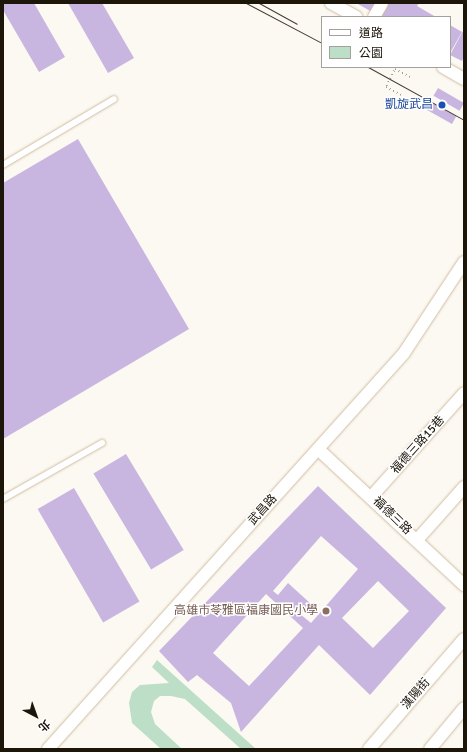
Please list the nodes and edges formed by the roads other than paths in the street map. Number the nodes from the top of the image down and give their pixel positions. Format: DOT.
graph roads {
  1 [pos="331,3"];
  2 [pos="382,3"];
  3 [pos="354,16"];
  4 [pos="375,16"];
  5 [pos="445,68"];
  6 [pos="464,79"];
  7 [pos="114,99"];
  8 [pos="3,165"];
  9 [pos="463,269"];
  10 [pos="464,393"];
  11 [pos="102,442"];
  12 [pos="318,449"];
  13 [pos="464,487"];
  14 [pos="372,496"];
  15 [pos="3,499"];
  16 [pos="417,540"];
  17 [pos="463,582"];
  18 [pos="464,639"];
  19 [pos="464,708"];
  20 [pos="48,749"];
  21 [pos="369,749"];
  22 [pos="430,749"];
  1 -- 3 [label="street"];
  2 -- 4 [label="street"];
  5 -- 6 [label="street"];
  7 -- 8 [label="lane"];
  9 -- 12 [label="street, 武昌路"];
  10 -- 14 [label="street, 福德三路15巷"];
  11 -- 15 [label="lane"];
  12 -- 14 [label="street, 福德三路"];
  12 -- 20 [label="street, 武昌路"];
  13 -- 16 [label="street"];
  14 -- 16 [label="street, 福德三路"];
  16 -- 17 [label="street, 福德三路"];
  18 -- 21 [label="street, 漢陽街"];
  19 -- 22 [label="street"];
}
